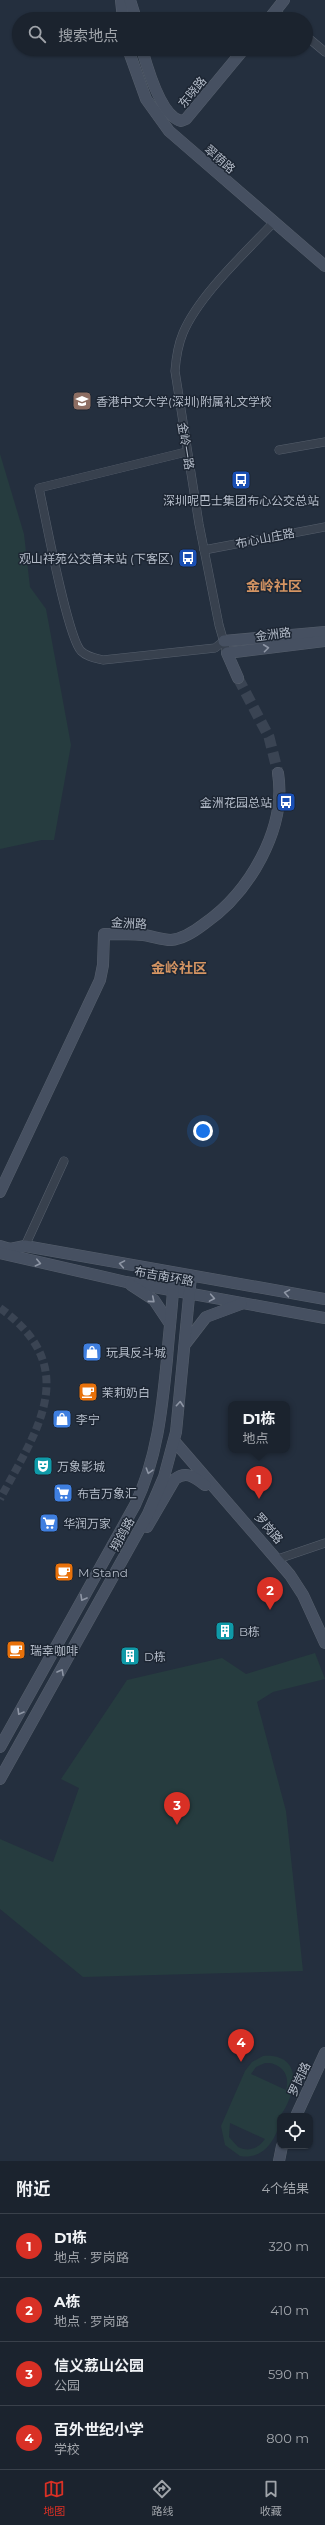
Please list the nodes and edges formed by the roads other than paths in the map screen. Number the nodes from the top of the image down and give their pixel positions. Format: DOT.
graph roads {
  1 [pos="121,0"];
  2 [pos="130,0"];
  3 [pos="284,0"];
  4 [pos="122,12"];
  5 [pos="134,12"];
  6 [pos="274,12"];
  7 [pos="313,42"];
  8 [pos="325,52"];
  9 [pos="131,56"];
  10 [pos="144,56"];
  11 [pos="238,56"];
  12 [pos="274,222"];
  13 [pos="325,266"];
  14 [pos="325,442"];
  15 [pos="279,450"];
  16 [pos="186,452"];
  17 [pos="325,526"];
  18 [pos="204,550"];
  19 [pos="325,632"];
  20 [pos="325,641"];
  21 [pos="219,645"];
  22 [pos="227,653"];
  23 [pos="238,678"];
  24 [pos="278,773"];
  25 [pos="64,1161"];
  26 [pos="0,1192"];
  27 [pos="0,1246"];
  28 [pos="25,1246"];
  29 [pos="0,1253"];
  30 [pos="174,1274"];
  31 [pos="191,1276"];
  32 [pos="126,1282"];
  33 [pos="173,1291"];
  34 [pos="189,1294"];
  35 [pos="325,1299"];
  36 [pos="243,1303"];
  37 [pos="325,1318"];
  38 [pos="170,1325"];
  39 [pos="185,1346"];
  40 [pos="175,1442"];
  41 [pos="220,1494"];
  42 [pos="133,1540"];
  43 [pos="325,1544"];
  44 [pos="278,1559"];
  45 [pos="325,1643"];
  46 [pos="0,1746"];
  47 [pos="0,1779"];
  48 [pos="325,2053"];
  49 [pos="297,2113"];
  50 [pos="281,2149"];
  51 [pos="279,2161"];
  1 -- 4 [label="street"];
  2 -- 5 [label="street"];
  3 -- 6 [label="street"];
  7 -- 8 [label="street"];
  9 -- 12 [label="street, 翠荫路"];
  10 -- 11 [label="street, 东晓路"];
  12 -- 13 [label="street, 翠荫路"];
  12 -- 16 [label="street, 金岭一路"];
  14 -- 15 [label="street"];
  16 -- 18 [label="street, 金岭一路"];
  16 -- 21 [label="street"];
  17 -- 18 [label="street, 布心山庄路"];
  18 -- 21 [label="street, 金岭一路"];
  19 -- 21 [label="street, 金洲路"];
  22 -- 20 [label="street, 金洲路, one-way"];
  21 -- 22 [label="street, 金岭一路"];
  22 -- 23 [label="street"];
  24 -- 26 [label="street, 金洲路"];
  25 -- 28 [label="street"];
  27 -- 28 [label="street, 布吉南环路"];
  30 -- 28 [label="street, 布吉南环路, one-way"];
  29 -- 32 [label="street, 布吉南环路, one-way"];
  30 -- 31 [label="street, 布吉南环路"];
  30 -- 33 [label="street, 翔鸽路"];
  31 -- 34 [label="street, 翔鸽路"];
  35 -- 31 [label="street, 布吉南环路, one-way"];
  32 -- 33 [label="street, 布吉南环路"];
  32 -- 38 [label="street, one-way"];
  33 -- 34 [label="street, 布吉南环路"];
  33 -- 38 [label="street, 翔鸽路"];
  34 -- 36 [label="street, 布吉南环路, one-way"];
  34 -- 39 [label="street, 翔鸽路"];
  36 -- 37 [label="street, 布吉南环路"];
  36 -- 39 [label="street"];
  38 -- 46 [label="street, 翔鸽路, one-way"];
  40 -- 39 [label="street, 翔鸽路, one-way"];
  40 -- 41 [label="street, 罗岗路"];
  40 -- 42 [label="street, 翔鸽路"];
  41 -- 42 [label="street"];
  41 -- 44 [label="street, 罗岗路"];
  47 -- 42 [label="street, 翔鸽路, one-way"];
  43 -- 44 [label="street"];
  44 -- 45 [label="street, 罗岗路"];
  48 -- 49 [label="street, 罗岗路"];
  50 -- 51 [label="street"];
}
